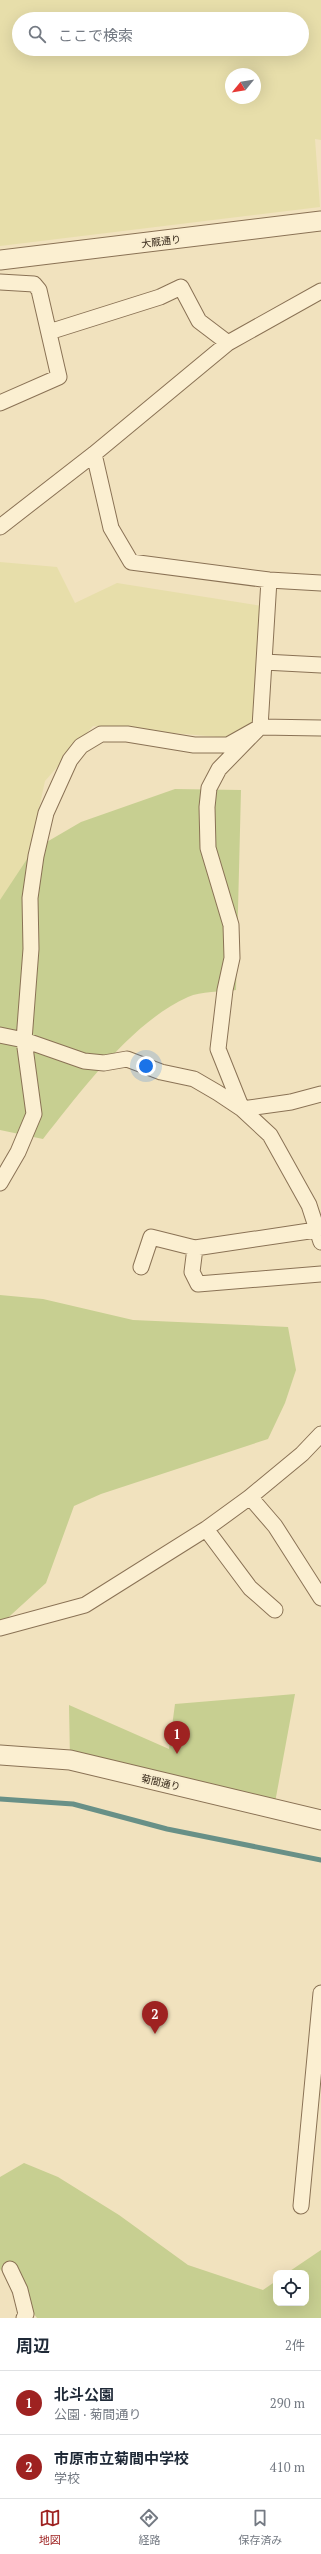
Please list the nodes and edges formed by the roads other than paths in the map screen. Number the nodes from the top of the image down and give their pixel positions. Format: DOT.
graph roads {
  1 [pos="321,221"];
  2 [pos="0,260"];
  3 [pos="0,282"];
  4 [pos="321,291"];
  5 [pos="49,332"];
  6 [pos="228,343"];
  7 [pos="0,403"];
  8 [pos="94,454"];
  9 [pos="0,527"];
  10 [pos="269,580"];
  11 [pos="321,583"];
  12 [pos="264,662"];
  13 [pos="321,665"];
  14 [pos="260,727"];
  15 [pos="321,728"];
  16 [pos="0,1035"];
  17 [pos="24,1040"];
  18 [pos="321,1094"];
  19 [pos="242,1109"];
  20 [pos="0,1183"];
  21 [pos="314,1204"];
  22 [pos="319,1236"];
  23 [pos="195,1248"];
  24 [pos="142,1267"];
  25 [pos="321,1274"];
  26 [pos="321,1434"];
  27 [pos="250,1497"];
  28 [pos="206,1529"];
  29 [pos="321,1598"];
  30 [pos="275,1610"];
  31 [pos="0,1628"];
  32 [pos="0,1755"];
  33 [pos="321,1820"];
  34 [pos="321,1993"];
  35 [pos="302,2206"];
  36 [pos="10,2268"];
  37 [pos="24,2318"];
  1 -- 2 [label="street, 大厩通り"];
  3 -- 5 [label="street"];
  4 -- 6 [label="street"];
  5 -- 6 [label="street"];
  5 -- 7 [label="street"];
  6 -- 8 [label="street"];
  8 -- 9 [label="street"];
  8 -- 10 [label="street"];
  10 -- 11 [label="street"];
  10 -- 12 [label="street"];
  12 -- 13 [label="street"];
  12 -- 14 [label="street"];
  14 -- 15 [label="street"];
  14 -- 17 [label="street"];
  14 -- 19 [label="street"];
  16 -- 17 [label="street"];
  17 -- 19 [label="street"];
  17 -- 20 [label="street"];
  18 -- 19 [label="street"];
  19 -- 21 [label="street"];
  21 -- 22 [label="street"];
  22 -- 23 [label="street"];
  23 -- 24 [label="street"];
  23 -- 25 [label="street"];
  26 -- 27 [label="street"];
  27 -- 28 [label="street"];
  27 -- 29 [label="street"];
  28 -- 30 [label="street"];
  28 -- 31 [label="street"];
  32 -- 33 [label="street, 菊間通り"];
  34 -- 35 [label="street"];
  36 -- 37 [label="street"];
}
